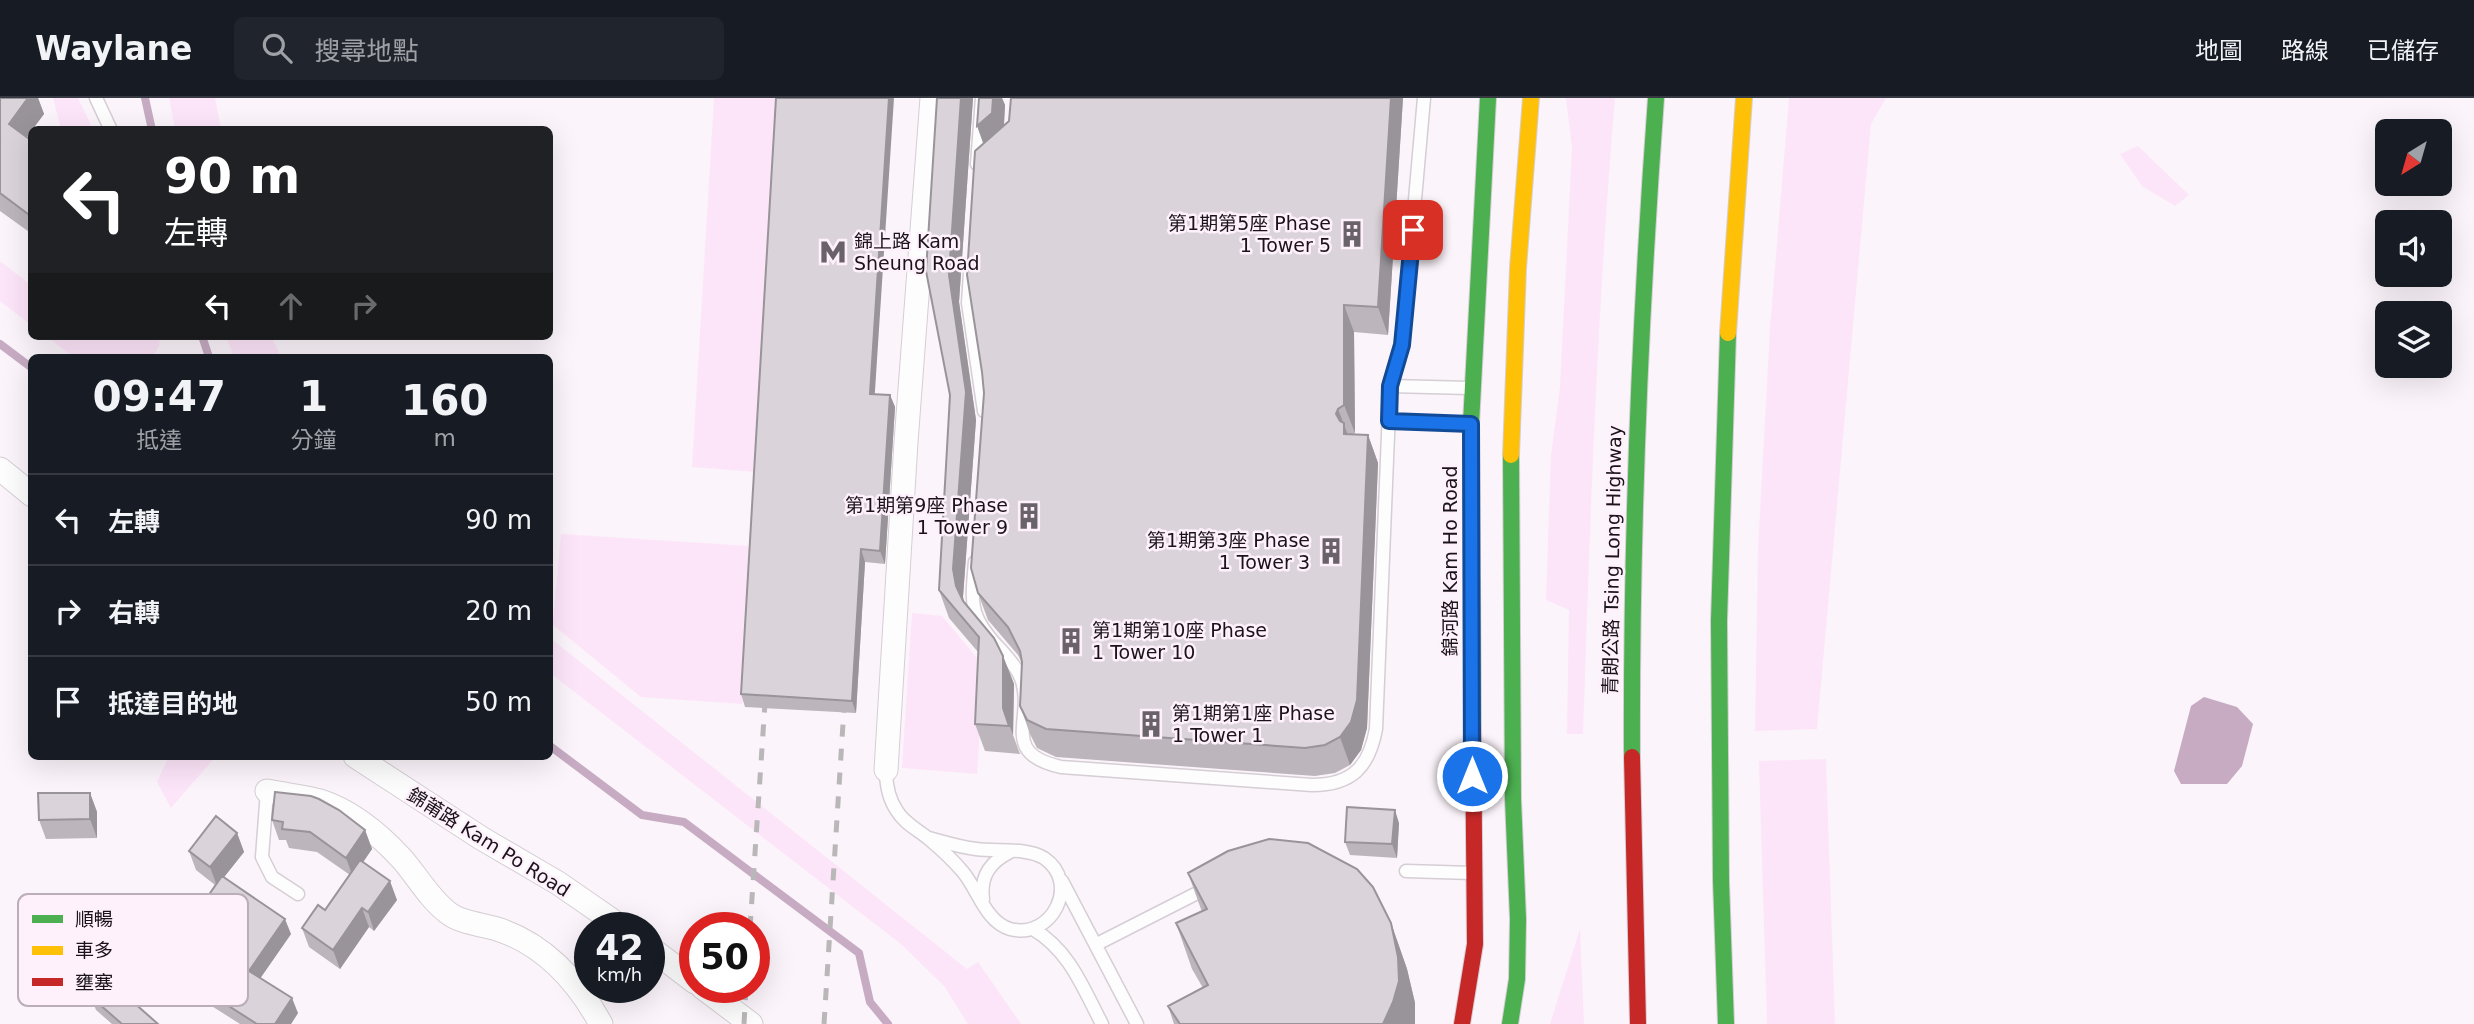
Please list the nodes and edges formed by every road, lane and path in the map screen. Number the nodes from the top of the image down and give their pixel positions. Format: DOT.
graph roads {
  1 [pos="96,98"];
  2 [pos="932,98"];
  3 [pos="982,98"];
  4 [pos="1424,98"];
  5 [pos="1488,98"];
  6 [pos="1531,98"];
  7 [pos="1656,98"];
  8 [pos="1744,98"];
  9 [pos="109,126"];
  10 [pos="994,160"];
  11 [pos="970,265"];
  12 [pos="1390,386"];
  13 [pos="1473,388"];
  14 [pos="985,420"];
  15 [pos="1389,421"];
  16 [pos="1471,424"];
  17 [pos="0,470"];
  18 [pos="28,492"];
  19 [pos="975,555"];
  20 [pos="361,760"];
  21 [pos="886,770"];
  22 [pos="267,791"];
  23 [pos="929,838"];
  24 [pos="1010,852"];
  25 [pos="1055,868"];
  26 [pos="1406,871"];
  27 [pos="1476,873"];
  28 [pos="1223,879"];
  29 [pos="298,894"];
  30 [pos="983,902"];
  31 [pos="600,912"];
  32 [pos="1033,929"];
  33 [pos="1097,944"];
  34 [pos="1635,950"];
  35 [pos="665,959"];
  36 [pos="679,970"];
  37 [pos="723,1003"];
  38 [pos="601,1024"];
  39 [pos="751,1024"];
  40 [pos="1102,1024"];
  41 [pos="1137,1024"];
  42 [pos="1462,1024"];
  43 [pos="1510,1024"];
  44 [pos="1628,1024"];
  45 [pos="1638,1024"];
  46 [pos="1726,1024"];
  1 -- 9 [label="lane"];
  2 -- 21 [label="street"];
  3 -- 10 [label="lane"];
  4 -- 12 [label="lane"];
  5 -- 13 [label="main road, 錦河路 Kam Ho Road"];
  6 -- 43 [label="main road"];
  7 -- 34 [label="main road, 青朗公路 Tsing Long Highway"];
  8 -- 46 [label="main road"];
  11 -- 14 [label="lane"];
  12 -- 13 [label="lane"];
  12 -- 15 [label="lane"];
  13 -- 16 [label="main road, 錦河路 Kam Ho Road"];
  15 -- 16 [label="lane"];
  15 -- 19 [label="lane"];
  16 -- 27 [label="main road, 錦河路 Kam Ho Road"];
  17 -- 18 [label="street"];
  20 -- 31 [label="street, 錦莆路 Kam Po Road"];
  21 -- 23 [label="lane"];
  22 -- 29 [label="lane"];
  22 -- 38 [label="street"];
  23 -- 24 [label="lane"];
  23 -- 30 [label="lane"];
  24 -- 25 [label="lane"];
  24 -- 30 [label="lane"];
  25 -- 32 [label="lane"];
  25 -- 33 [label="lane"];
  26 -- 27 [label="lane"];
  27 -- 42 [label="main road, 錦河路 Kam Ho Road"];
  28 -- 33 [label="lane"];
  30 -- 32 [label="lane"];
  32 -- 40 [label="lane"];
  33 -- 41 [label="lane"];
  34 -- 44 [label="main road"];
  34 -- 45 [label="main road, 青朗公路 Tsing Long Highway"];
  35 -- 36 [label="street"];
  37 -- 39 [label="street"];
}
